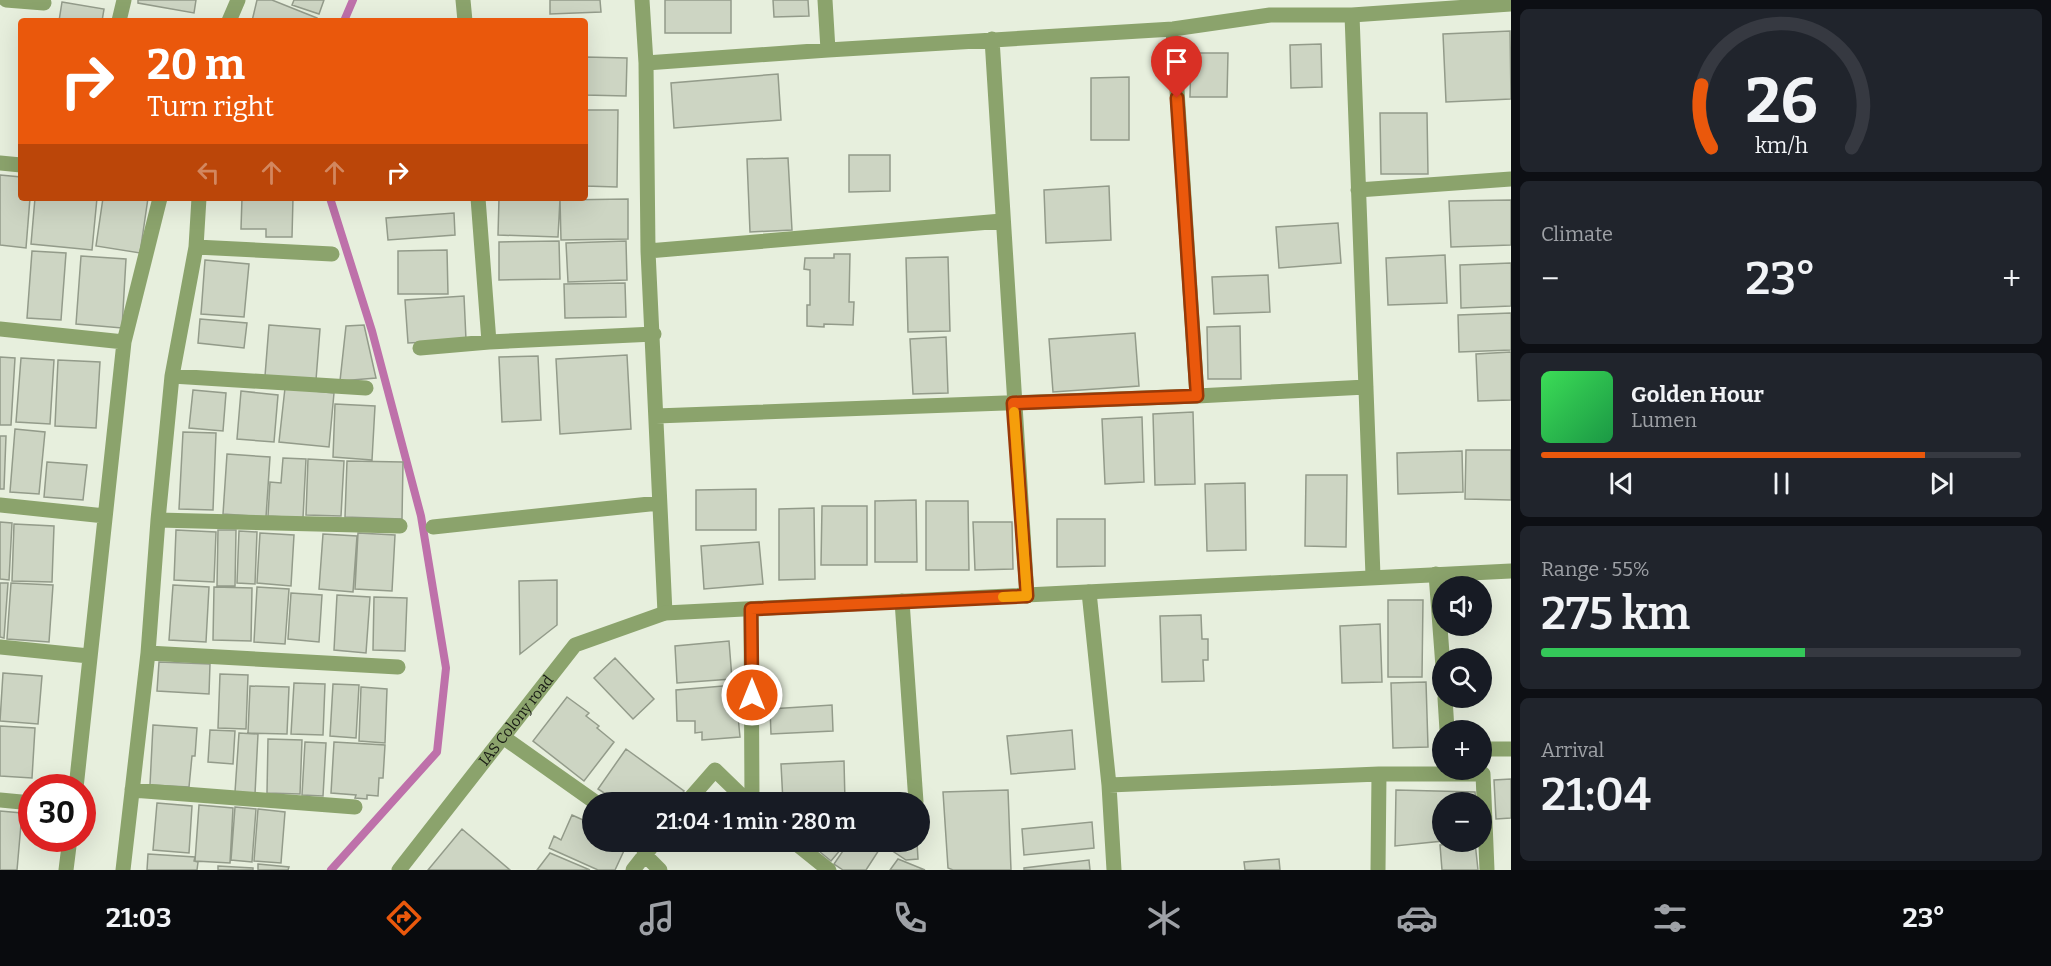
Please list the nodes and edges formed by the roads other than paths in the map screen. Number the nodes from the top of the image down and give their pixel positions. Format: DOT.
graph roads {
  1 [pos="6,0"];
  2 [pos="124,0"];
  3 [pos="238,0"];
  4 [pos="464,0"];
  5 [pos="642,0"];
  6 [pos="825,0"];
  7 [pos="44,3"];
  8 [pos="1511,4"];
  9 [pos="1434,5"];
  10 [pos="1270,8"];
  11 [pos="1352,15"];
  12 [pos="120,18"];
  13 [pos="230,18"];
  14 [pos="465,18"];
  15 [pos="1173,29"];
  16 [pos="992,39"];
  17 [pos="828,50"];
  18 [pos="646,63"];
  19 [pos="0,163"];
  20 [pos="18,165"];
  21 [pos="1511,179"];
  22 [pos="1358,190"];
  23 [pos="159,201"];
  24 [pos="199,201"];
  25 [pos="478,201"];
  26 [pos="1002,221"];
  27 [pos="196,247"];
  28 [pos="648,251"];
  29 [pos="332,254"];
  30 [pos="0,329"];
  31 [pos="654,334"];
  32 [pos="124,342"];
  33 [pos="489,342"];
  34 [pos="420,348"];
  35 [pos="172,376"];
  36 [pos="1366,387"];
  37 [pos="366,388"];
  38 [pos="1197,396"];
  39 [pos="1013,403"];
  40 [pos="656,416"];
  41 [pos="659,503"];
  42 [pos="0,505"];
  43 [pos="105,516"];
  44 [pos="158,520"];
  45 [pos="400,526"];
  46 [pos="434,527"];
  47 [pos="1511,571"];
  48 [pos="1437,574"];
  49 [pos="1373,576"];
  50 [pos="1089,592"];
  51 [pos="1027,596"];
  52 [pos="902,601"];
  53 [pos="751,609"];
  54 [pos="665,613"];
  55 [pos="0,647"];
  56 [pos="1442,648"];
  57 [pos="148,653"];
  58 [pos="89,656"];
  59 [pos="398,667"];
  60 [pos="503,737"];
  61 [pos="1511,748"];
  62 [pos="1492,749"];
  63 [pos="1432,773"];
  64 [pos="77,774"];
  65 [pos="1379,774"];
  66 [pos="1481,780"];
  67 [pos="1109,785"];
  68 [pos="132,790"];
  69 [pos="695,792"];
  70 [pos="739,792"];
  71 [pos="750,792"];
  72 [pos="915,792"];
  73 [pos="582,793"];
  74 [pos="0,800"];
  75 [pos="18,802"];
  76 [pos="355,807"];
  77 [pos="68,852"];
  78 [pos="645,852"];
  79 [pos="653,852"];
  80 [pos="806,852"];
  81 [pos="66,870"];
  82 [pos="123,870"];
  83 [pos="399,870"];
  84 [pos="633,870"];
  85 [pos="660,870"];
  86 [pos="829,870"];
  87 [pos="1114,870"];
  88 [pos="1378,870"];
  89 [pos="1487,870"];
  1 -- 7 [label="street"];
  2 -- 12 [label="street"];
  3 -- 13 [label="street"];
  4 -- 14 [label="street"];
  5 -- 18 [label="street"];
  6 -- 17 [label="street"];
  8 -- 9 [label="street"];
  9 -- 11 [label="street"];
  10 -- 11 [label="street"];
  10 -- 15 [label="street"];
  11 -- 22 [label="street"];
  15 -- 16 [label="street"];
  15 -- 38 [label="street"];
  16 -- 17 [label="street"];
  16 -- 26 [label="street"];
  17 -- 18 [label="street"];
  18 -- 28 [label="street"];
  19 -- 20 [label="street"];
  21 -- 22 [label="street"];
  22 -- 36 [label="street"];
  23 -- 32 [label="street"];
  24 -- 27 [label="street"];
  25 -- 33 [label="street"];
  26 -- 28 [label="street"];
  26 -- 39 [label="street"];
  27 -- 29 [label="street"];
  27 -- 35 [label="street"];
  28 -- 31 [label="street"];
  30 -- 32 [label="street"];
  31 -- 33 [label="street"];
  31 -- 40 [label="street"];
  32 -- 43 [label="street"];
  33 -- 34 [label="street"];
  35 -- 37 [label="street"];
  35 -- 44 [label="street"];
  36 -- 38 [label="street"];
  36 -- 49 [label="street"];
  38 -- 39 [label="street"];
  39 -- 40 [label="street"];
  39 -- 51 [label="street"];
  40 -- 41 [label="street"];
  41 -- 46 [label="street"];
  41 -- 54 [label="street"];
  42 -- 43 [label="street"];
  43 -- 58 [label="street"];
  44 -- 45 [label="street"];
  44 -- 57 [label="street"];
  47 -- 48 [label="street, IAS Colony road"];
  48 -- 49 [label="street, IAS Colony road"];
  48 -- 56 [label="street"];
  49 -- 50 [label="street, IAS Colony road"];
  50 -- 51 [label="street, IAS Colony road"];
  50 -- 67 [label="street"];
  51 -- 52 [label="street, IAS Colony road"];
  52 -- 53 [label="street, IAS Colony road"];
  52 -- 72 [label="street"];
  53 -- 54 [label="street, IAS Colony road"];
  53 -- 71 [label="street"];
  54 -- 60 [label="street, IAS Colony road"];
  55 -- 58 [label="street"];
  57 -- 59 [label="street"];
  57 -- 68 [label="street"];
  58 -- 64 [label="street"];
  60 -- 73 [label="street"];
  60 -- 83 [label="street, IAS Colony road"];
  61 -- 62 [label="street"];
  63 -- 65 [label="street"];
  65 -- 67 [label="street"];
  65 -- 88 [label="street"];
  66 -- 89 [label="street"];
  67 -- 87 [label="street"];
  68 -- 76 [label="street"];
  68 -- 82 [label="street"];
  69 -- 70 [label="street"];
  74 -- 75 [label="street"];
  77 -- 81 [label="street"];
  78 -- 84 [label="street"];
  79 -- 85 [label="street"];
  80 -- 86 [label="street"];
}
